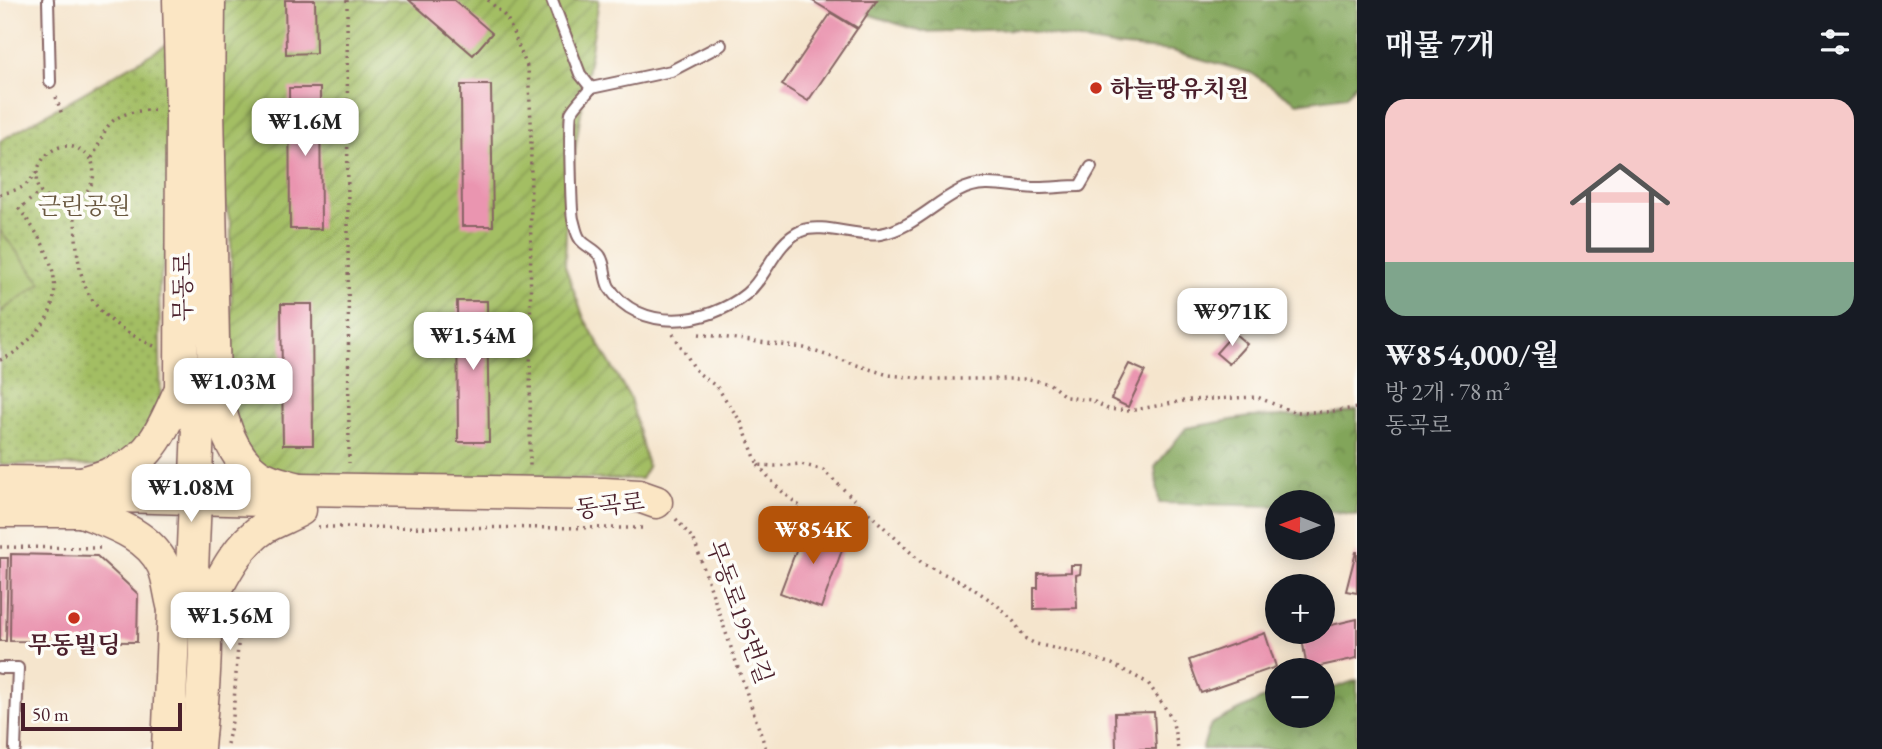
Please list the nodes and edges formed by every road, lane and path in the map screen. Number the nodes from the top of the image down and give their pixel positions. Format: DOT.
graph roads {
  1 [pos="48,0"];
  2 [pos="179,0"];
  3 [pos="209,0"];
  4 [pos="347,0"];
  5 [pos="488,0"];
  6 [pos="552,0"];
  7 [pos="721,45"];
  8 [pos="50,82"];
  9 [pos="591,88"];
  10 [pos="163,109"];
  11 [pos="91,159"];
  12 [pos="1091,167"];
  13 [pos="38,169"];
  14 [pos="40,192"];
  15 [pos="0,194"];
  16 [pos="74,202"];
  17 [pos="664,321"];
  18 [pos="153,332"];
  19 [pos="0,360"];
  20 [pos="214,387"];
  21 [pos="181,389"];
  22 [pos="1357,408"];
  23 [pos="198,427"];
  24 [pos="757,463"];
  25 [pos="349,465"];
  26 [pos="0,482"];
  27 [pos="529,492"];
  28 [pos="82,497"];
  29 [pos="195,498"];
  30 [pos="802,508"];
  31 [pos="305,509"];
  32 [pos="0,511"];
  33 [pos="655,515"];
  34 [pos="0,547"];
  35 [pos="110,551"];
  36 [pos="192,570"];
  37 [pos="241,598"];
  38 [pos="174,610"];
  39 [pos="205,611"];
  40 [pos="0,668"];
  41 [pos="15,749"];
  42 [pos="168,749"];
  43 [pos="198,749"];
  44 [pos="225,749"];
  45 [pos="766,749"];
  46 [pos="1178,749"];
  1 -- 8 [label="lane"];
  2 -- 21 [label="main road, 무동로"];
  3 -- 20 [label="main road, 무동로"];
  4 -- 25 [label="path"];
  5 -- 27 [label="path"];
  6 -- 9 [label="lane"];
  7 -- 9 [label="lane"];
  9 -- 17 [label="lane"];
  10 -- 11 [label="path"];
  11 -- 13 [label="path"];
  11 -- 16 [label="path"];
  12 -- 17 [label="lane"];
  13 -- 14 [label="path"];
  13 -- 15 [label="path"];
  14 -- 16 [label="path"];
  14 -- 19 [label="path"];
  16 -- 18 [label="path"];
  17 -- 22 [label="path"];
  17 -- 24 [label="path"];
  20 -- 23 [label="main road"];
  20 -- 31 [label="main road"];
  21 -- 23 [label="main road, 무동로"];
  21 -- 28 [label="main road"];
  23 -- 29 [label="main road, 무동로"];
  24 -- 30 [label="path"];
  24 -- 46 [label="path"];
  26 -- 28 [label="main road"];
  27 -- 31 [label="main road, 동곡로"];
  27 -- 33 [label="main road, 동곡로"];
  28 -- 29 [label="main road, 동곡로"];
  28 -- 32 [label="main road"];
  28 -- 38 [label="main road"];
  29 -- 31 [label="main road, 동곡로"];
  29 -- 36 [label="main road, 무동로"];
  31 -- 33 [label="path"];
  31 -- 33 [label="main road, 동곡로"];
  31 -- 39 [label="main road"];
  33 -- 45 [label="path, 무동로195번길"];
  34 -- 35 [label="path"];
  36 -- 38 [label="main road, 무동로"];
  36 -- 39 [label="main road, 무동로"];
  37 -- 44 [label="path"];
  38 -- 42 [label="main road, 무동로"];
  39 -- 43 [label="main road, 무동로"];
  40 -- 41 [label="lane"];
}
